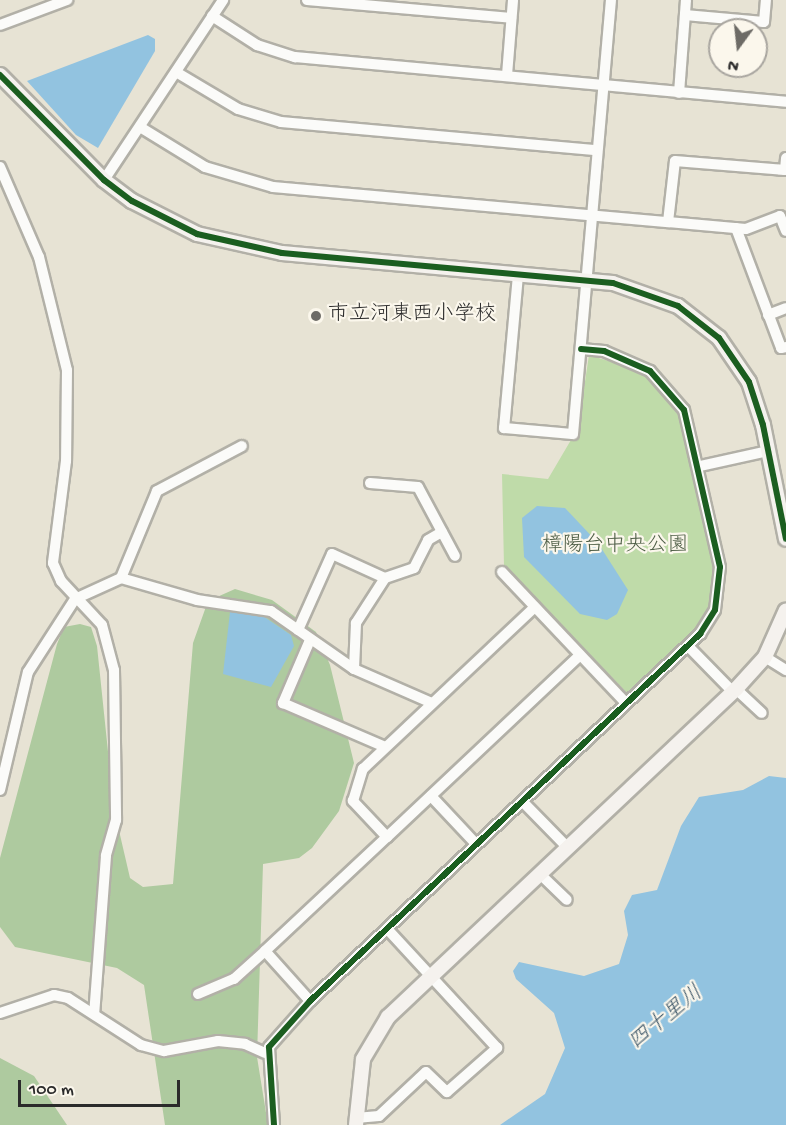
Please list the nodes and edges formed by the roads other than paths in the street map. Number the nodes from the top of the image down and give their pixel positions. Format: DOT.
graph roads {
  1 [pos="68,0"];
  2 [pos="223,0"];
  3 [pos="307,0"];
  4 [pos="513,0"];
  5 [pos="611,0"];
  6 [pos="686,0"];
  7 [pos="766,0"];
  8 [pos="685,15"];
  9 [pos="212,16"];
  10 [pos="511,18"];
  11 [pos="0,25"];
  12 [pos="176,72"];
  13 [pos="0,75"];
  14 [pos="507,75"];
  15 [pos="603,86"];
  16 [pos="679,93"];
  17 [pos="786,102"];
  18 [pos="140,127"];
  19 [pos="597,150"];
  20 [pos="786,158"];
  21 [pos="0,167"];
  22 [pos="104,180"];
  23 [pos="592,216"];
  24 [pos="668,222"];
  25 [pos="736,228"];
  26 [pos="786,231"];
  27 [pos="519,275"];
  28 [pos="586,280"];
  29 [pos="786,308"];
  30 [pos="768,315"];
  31 [pos="786,347"];
  32 [pos="580,350"];
  33 [pos="242,446"];
  34 [pos="768,451"];
  35 [pos="700,466"];
  36 [pos="369,483"];
  37 [pos="442,532"];
  38 [pos="786,539"];
  39 [pos="454,556"];
  40 [pos="502,573"];
  41 [pos="385,578"];
  42 [pos="121,579"];
  43 [pos="75,599"];
  44 [pos="535,607"];
  45 [pos="786,610"];
  46 [pos="298,630"];
  47 [pos="310,640"];
  48 [pos="688,646"];
  49 [pos="580,655"];
  50 [pos="765,657"];
  51 [pos="354,669"];
  52 [pos="786,670"];
  53 [pos="734,690"];
  54 [pos="432,703"];
  55 [pos="626,703"];
  56 [pos="762,713"];
  57 [pos="385,747"];
  58 [pos="0,790"];
  59 [pos="431,796"];
  60 [pos="523,802"];
  61 [pos="387,837"];
  62 [pos="476,844"];
  63 [pos="568,848"];
  64 [pos="540,874"];
  65 [pos="567,900"];
  66 [pos="387,929"];
  67 [pos="265,951"];
  68 [pos="431,976"];
  69 [pos="198,994"];
  70 [pos="310,1001"];
  71 [pos="0,1013"];
  72 [pos="94,1014"];
  73 [pos="265,1053"];
  74 [pos="356,1121"];
  75 [pos="274,1125"];
  1 -- 11 [label="street"];
  2 -- 9 [label="street"];
  3 -- 10 [label="street"];
  4 -- 10 [label="street"];
  5 -- 15 [label="street"];
  6 -- 8 [label="street"];
  7 -- 8 [label="street"];
  8 -- 16 [label="street"];
  9 -- 12 [label="street"];
  9 -- 14 [label="street"];
  10 -- 14 [label="street"];
  12 -- 18 [label="street"];
  12 -- 19 [label="street"];
  13 -- 22 [label="street"];
  14 -- 15 [label="street"];
  15 -- 16 [label="street"];
  15 -- 19 [label="street"];
  16 -- 17 [label="street"];
  18 -- 22 [label="street"];
  18 -- 23 [label="street"];
  19 -- 23 [label="street"];
  20 -- 24 [label="street"];
  21 -- 43 [label="street"];
  22 -- 27 [label="street"];
  23 -- 24 [label="street"];
  23 -- 28 [label="street"];
  24 -- 25 [label="street"];
  25 -- 26 [label="street"];
  25 -- 30 [label="street"];
  27 -- 28 [label="street"];
  27 -- 32 [label="street"];
  28 -- 32 [label="street"];
  28 -- 34 [label="street"];
  29 -- 30 [label="street"];
  30 -- 31 [label="street"];
  32 -- 35 [label="street"];
  33 -- 42 [label="street"];
  34 -- 35 [label="street"];
  34 -- 38 [label="street"];
  35 -- 48 [label="street"];
  36 -- 37 [label="street"];
  37 -- 39 [label="street"];
  37 -- 41 [label="street"];
  40 -- 44 [label="street"];
  41 -- 46 [label="street"];
  41 -- 51 [label="street"];
  42 -- 43 [label="street"];
  42 -- 46 [label="street"];
  43 -- 58 [label="street"];
  43 -- 72 [label="street"];
  44 -- 49 [label="street"];
  44 -- 54 [label="street"];
  45 -- 50 [label="street"];
  46 -- 47 [label="street"];
  47 -- 51 [label="street"];
  47 -- 57 [label="street"];
  48 -- 53 [label="street"];
  48 -- 55 [label="street"];
  49 -- 55 [label="street"];
  49 -- 59 [label="street"];
  50 -- 52 [label="street"];
  50 -- 53 [label="street"];
  51 -- 54 [label="street"];
  53 -- 56 [label="street"];
  53 -- 63 [label="street"];
  54 -- 57 [label="street"];
  55 -- 60 [label="street"];
  57 -- 61 [label="street"];
  59 -- 61 [label="street"];
  59 -- 62 [label="street"];
  60 -- 62 [label="street"];
  60 -- 63 [label="street"];
  61 -- 67 [label="street"];
  62 -- 66 [label="street"];
  63 -- 64 [label="street"];
  64 -- 65 [label="street"];
  64 -- 68 [label="street"];
  66 -- 68 [label="street"];
  66 -- 70 [label="street"];
  67 -- 69 [label="street"];
  67 -- 70 [label="street"];
  68 -- 74 [label="street"];
  68 -- 74 [label="street"];
  70 -- 73 [label="street"];
  71 -- 72 [label="street"];
  72 -- 73 [label="street"];
  73 -- 75 [label="street"];
}
